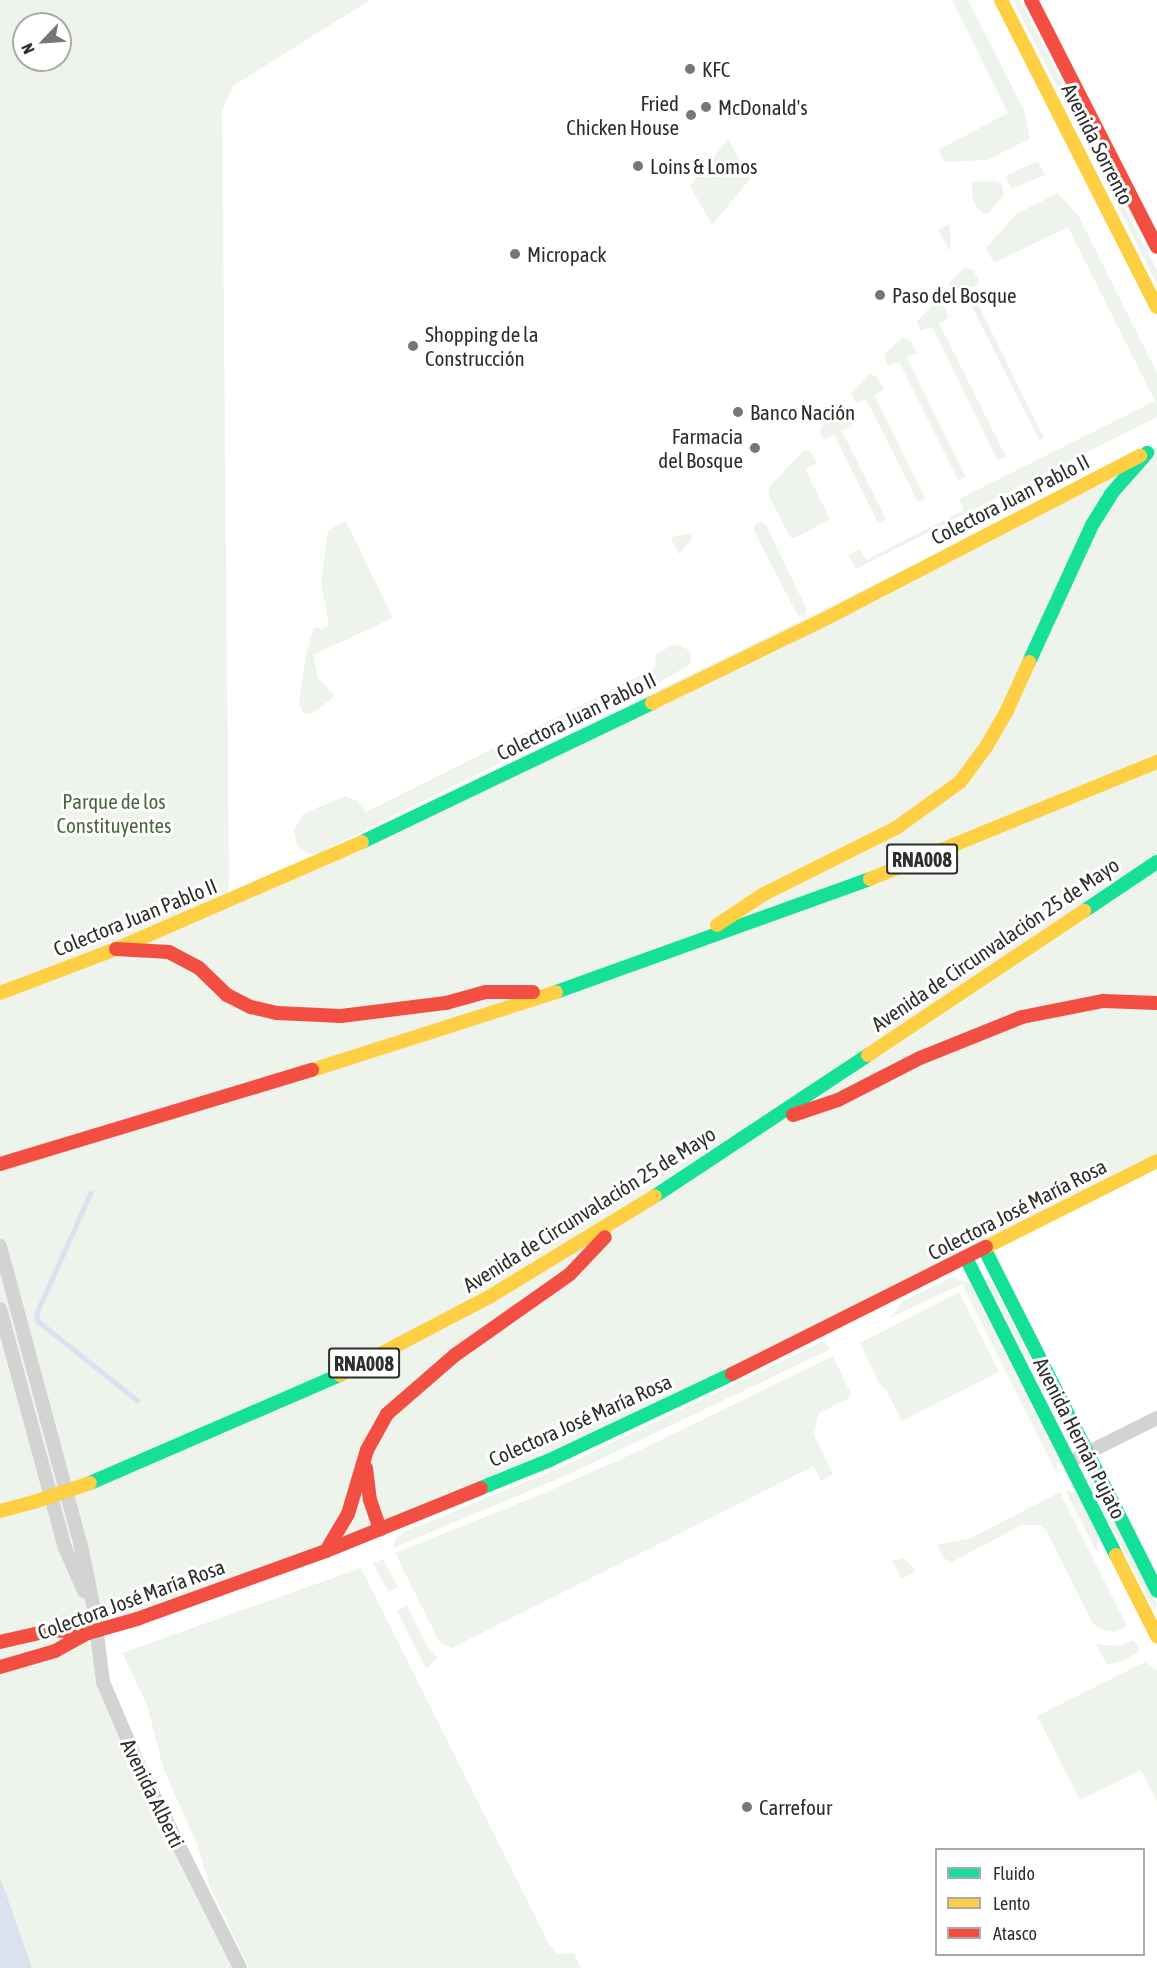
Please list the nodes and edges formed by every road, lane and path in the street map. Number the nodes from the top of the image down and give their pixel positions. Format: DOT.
graph roads {
  1 [pos="1001,0"];
  2 [pos="1031,0"];
  3 [pos="1157,247"];
  4 [pos="1157,307"];
  5 [pos="1152,450"];
  6 [pos="1157,762"];
  7 [pos="1157,862"];
  8 [pos="683,947"];
  9 [pos="116,949"];
  10 [pos="0,993"];
  11 [pos="553,993"];
  12 [pos="1157,1003"];
  13 [pos="765,1124"];
  14 [pos="1157,1161"];
  15 [pos="0,1164"];
  16 [pos="624,1216"];
  17 [pos="0,1246"];
  18 [pos="984,1248"];
  19 [pos="966,1258"];
  20 [pos="0,1310"];
  21 [pos="1157,1418"];
  22 [pos="367,1449"];
  23 [pos="1087,1453"];
  24 [pos="1069,1462"];
  25 [pos="0,1512"];
  26 [pos="380,1529"];
  27 [pos="326,1551"];
  28 [pos="1157,1592"];
  29 [pos="94,1609"];
  30 [pos="93,1632"];
  31 [pos="1157,1636"];
  32 [pos="0,1642"];
  33 [pos="0,1667"];
  34 [pos="240,1968"];
  1 -- 4 [label="main road, Avenida Sorrento"];
  2 -- 3 [label="main road, Avenida Sorrento"];
  5 -- 8 [label="main road"];
  5 -- 9 [label="main road, Colectora Juan Pablo II"];
  6 -- 8 [label="main road, RNA008"];
  7 -- 13 [label="main road, Avenida de Circunvalación 25 de Mayo / RNA008"];
  8 -- 11 [label="main road, RNA008"];
  9 -- 10 [label="main road, Colectora Juan Pablo II"];
  9 -- 11 [label="main road"];
  11 -- 15 [label="main road, RNA008"];
  12 -- 13 [label="main road"];
  13 -- 16 [label="main road, Avenida de Circunvalación 25 de Mayo / RNA008"];
  14 -- 18 [label="main road, Colectora José María Rosa"];
  16 -- 22 [label="main road"];
  16 -- 25 [label="main road, Avenida de Circunvalación 25 de Mayo / RNA008, bridge"];
  17 -- 29 [label="street, Avenida Alberti"];
  18 -- 19 [label="main road, Colectora José María Rosa"];
  18 -- 23 [label="main road, Avenida Hernán Pujato"];
  19 -- 24 [label="main road, Avenida Hernán Pujato"];
  19 -- 26 [label="main road, Colectora José María Rosa"];
  20 -- 29 [label="street, Avenida Alberti"];
  21 -- 23 [label="street"];
  22 -- 26 [label="main road"];
  22 -- 27 [label="main road"];
  23 -- 24 [label="street"];
  23 -- 28 [label="main road, Avenida Hernán Pujato"];
  24 -- 31 [label="main road, Avenida Hernán Pujato"];
  26 -- 27 [label="main road, Colectora José María Rosa"];
  27 -- 30 [label="main road, Colectora José María Rosa"];
  29 -- 30 [label="street, Avenida Alberti"];
  30 -- 32 [label="main road"];
  30 -- 33 [label="main road, Colectora José María Rosa"];
  30 -- 34 [label="street, Avenida Alberti"];
}
